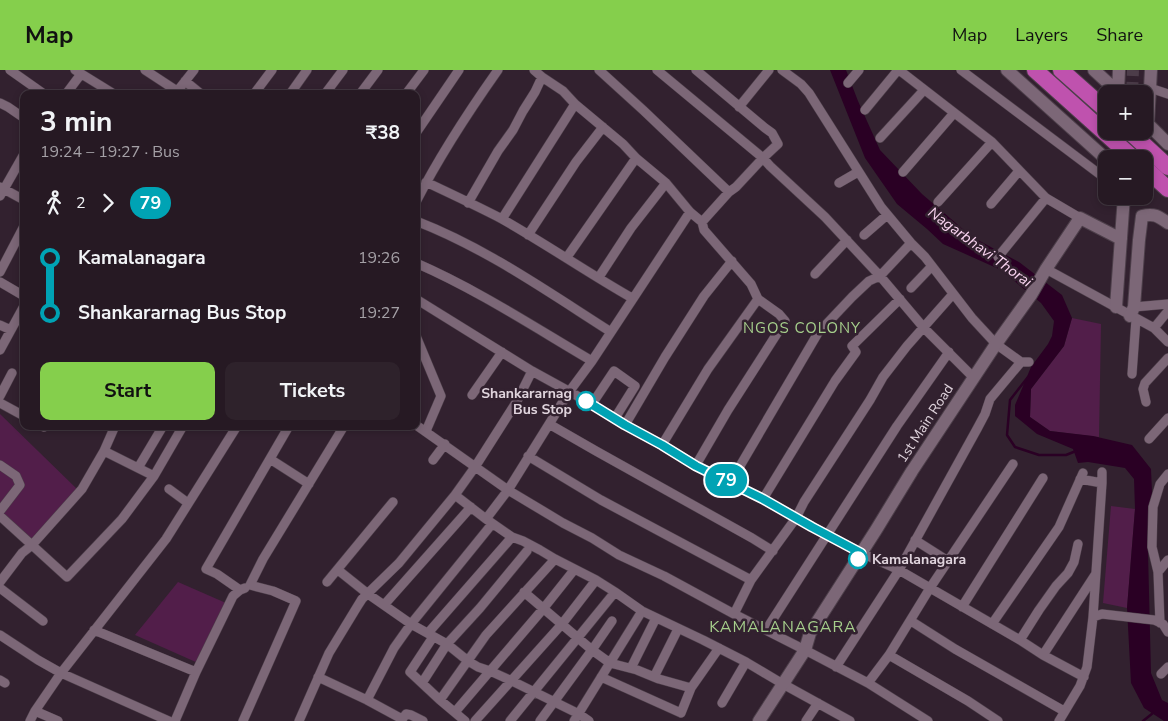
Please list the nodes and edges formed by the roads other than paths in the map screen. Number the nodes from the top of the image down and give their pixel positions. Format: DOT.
graph roads {
  1 [pos="10,70"];
  2 [pos="145,70"];
  3 [pos="194,70"];
  4 [pos="272,70"];
  5 [pos="307,70"];
  6 [pos="343,70"];
  7 [pos="378,70"];
  8 [pos="424,70"];
  9 [pos="459,70"];
  10 [pos="498,70"];
  11 [pos="534,70"];
  12 [pos="599,70"];
  13 [pos="657,70"];
  14 [pos="696,70"];
  15 [pos="769,70"];
  16 [pos="782,70"];
  17 [pos="859,70"];
  18 [pos="899,70"];
  19 [pos="961,70"];
  20 [pos="1007,70"];
  21 [pos="1035,70"];
  22 [pos="1061,70"];
  23 [pos="1094,70"];
  24 [pos="1119,70"];
  25 [pos="1151,70"];
  26 [pos="78,72"];
  27 [pos="542,77"];
  28 [pos="185,81"];
  29 [pos="848,84"];
  30 [pos="1110,85"];
  31 [pos="1119,85"];
  32 [pos="1150,85"];
  33 [pos="1153,89"];
  34 [pos="38,90"];
  35 [pos="68,90"];
  36 [pos="107,90"];
  37 [pos="173,90"];
  38 [pos="178,90"];
  39 [pos="196,90"];
  40 [pos="257,90"];
  41 [pos="293,90"];
  42 [pos="328,90"];
  43 [pos="363,90"];
  44 [pos="409,90"];
  45 [pos="924,90"];
  46 [pos="1168,94"];
  47 [pos="0,103"];
  48 [pos="1098,103"];
  49 [pos="576,104"];
  50 [pos="739,107"];
  51 [pos="865,110"];
  52 [pos="954,113"];
  53 [pos="20,115"];
  54 [pos="420,127"];
  55 [pos="604,127"];
  56 [pos="1153,129"];
  57 [pos="880,138"];
  58 [pos="1139,140"];
  59 [pos="992,142"];
  60 [pos="1168,144"];
  61 [pos="1124,150"];
  62 [pos="1098,152"];
  63 [pos="636,158"];
  64 [pos="763,158"];
  65 [pos="20,160"];
  66 [pos="1168,167"];
  67 [pos="1019,171"];
  68 [pos="858,172"];
  69 [pos="902,172"];
  70 [pos="1098,173"];
  71 [pos="1153,175"];
  72 [pos="426,182"];
  73 [pos="666,183"];
  74 [pos="839,183"];
  75 [pos="1168,189"];
  76 [pos="1,191"];
  77 [pos="729,192"];
  78 [pos="420,194"];
  79 [pos="20,198"];
  80 [pos="1046,198"];
  81 [pos="938,202"];
  82 [pos="468,203"];
  83 [pos="991,204"];
  84 [pos="1123,205"];
  85 [pos="690,212"];
  86 [pos="887,214"];
  87 [pos="1080,218"];
  88 [pos="502,220"];
  89 [pos="702,222"];
  90 [pos="420,223"];
  91 [pos="1168,223"];
  92 [pos="20,234"];
  93 [pos="864,234"];
  94 [pos="528,235"];
  95 [pos="1121,239"];
  96 [pos="846,240"];
  97 [pos="911,243"];
  98 [pos="998,257"];
  99 [pos="567,258"];
  100 [pos="732,261"];
  101 [pos="420,265"];
  102 [pos="932,266"];
  103 [pos="1046,269"];
  104 [pos="0,272"];
  105 [pos="815,274"];
  106 [pos="880,276"];
  107 [pos="599,277"];
  108 [pos="0,282"];
  109 [pos="911,288"];
  110 [pos="20,294"];
  111 [pos="953,294"];
  112 [pos="632,298"];
  113 [pos="758,299"];
  114 [pos="900,299"];
  115 [pos="420,301"];
  116 [pos="1168,304"];
  117 [pos="1116,307"];
  118 [pos="1168,311"];
  119 [pos="1133,314"];
  120 [pos="20,315"];
  121 [pos="0,325"];
  122 [pos="924,328"];
  123 [pos="1154,328"];
  124 [pos="11,330"];
  125 [pos="611,332"];
  126 [pos="1168,342"];
  127 [pos="996,344"];
  128 [pos="420,346"];
  129 [pos="0,349"];
  130 [pos="502,352"];
  131 [pos="949,352"];
  132 [pos="1168,358"];
  133 [pos="592,361"];
  134 [pos="532,371"];
  135 [pos="12,373"];
  136 [pos="1132,374"];
  137 [pos="973,377"];
  138 [pos="569,392"];
  139 [pos="472,395"];
  140 [pos="0,396"];
  141 [pos="1146,402"];
  142 [pos="0,403"];
  143 [pos="592,404"];
  144 [pos="20,414"];
  145 [pos="615,418"];
  146 [pos="1168,418"];
  147 [pos="549,424"];
  148 [pos="625,425"];
  149 [pos="420,428"];
  150 [pos="114,430"];
  151 [pos="161,430"];
  152 [pos="181,430"];
  153 [pos="235,430"];
  154 [pos="287,430"];
  155 [pos="342,430"];
  156 [pos="426,432"];
  157 [pos="1149,439"];
  158 [pos="445,444"];
  159 [pos="662,445"];
  160 [pos="104,451"];
  161 [pos="528,456"];
  162 [pos="270,459"];
  163 [pos="433,460"];
  164 [pos="1014,464"];
  165 [pos="0,465"];
  166 [pos="696,466"];
  167 [pos="475,467"];
  168 [pos="138,468"];
  169 [pos="1102,472"];
  170 [pos="1168,474"];
  171 [pos="154,476"];
  172 [pos="1043,478"];
  173 [pos="730,483"];
  174 [pos="1102,483"];
  175 [pos="309,484"];
  176 [pos="169,489"];
  177 [pos="508,490"];
  178 [pos="455,495"];
  179 [pos="763,499"];
  180 [pos="393,502"];
  181 [pos="188,503"];
  182 [pos="471,507"];
  183 [pos="1,517"];
  184 [pos="796,518"];
  185 [pos="489,522"];
  186 [pos="828,535"];
  187 [pos="512,537"];
  188 [pos="915,540"];
  189 [pos="1078,544"];
  190 [pos="32,545"];
  191 [pos="527,551"];
  192 [pos="773,551"];
  193 [pos="861,553"];
  194 [pos="555,559"];
  195 [pos="1168,560"];
  196 [pos="948,562"];
  197 [pos="338,570"];
  198 [pos="574,570"];
  199 [pos="898,570"];
  200 [pos="1158,572"];
  201 [pos="1096,574"];
  202 [pos="596,580"];
  203 [pos="751,580"];
  204 [pos="0,582"];
  205 [pos="328,582"];
  206 [pos="250,586"];
  207 [pos="0,588"];
  208 [pos="930,588"];
  209 [pos="240,590"];
  210 [pos="524,592"];
  211 [pos="615,592"];
  212 [pos="368,594"];
  213 [pos="384,605"];
  214 [pos="962,607"];
  215 [pos="543,609"];
  216 [pos="642,611"];
  217 [pos="734,614"];
  218 [pos="1093,617"];
  219 [pos="656,618"];
  220 [pos="43,620"];
  221 [pos="911,620"];
  222 [pos="612,621"];
  223 [pos="411,624"];
  224 [pos="562,624"];
  225 [pos="992,624"];
  226 [pos="1165,624"];
  227 [pos="678,629"];
  228 [pos="94,630"];
  229 [pos="766,630"];
  230 [pos="430,635"];
  231 [pos="0,636"];
  232 [pos="578,637"];
  233 [pos="1020,640"];
  234 [pos="447,644"];
  235 [pos="719,648"];
  236 [pos="592,650"];
  237 [pos="805,650"];
  238 [pos="889,655"];
  239 [pos="1043,655"];
  240 [pos="468,661"];
  241 [pos="746,662"];
  242 [pos="610,663"];
  243 [pos="1168,666"];
  244 [pos="836,667"];
  245 [pos="631,668"];
  246 [pos="490,671"];
  247 [pos="196,672"];
  248 [pos="61,673"];
  249 [pos="1160,674"];
  250 [pos="601,676"];
  251 [pos="318,677"];
  252 [pos="654,677"];
  253 [pos="1084,677"];
  254 [pos="512,680"];
  255 [pos="422,683"];
  256 [pos="868,683"];
  257 [pos="783,684"];
  258 [pos="691,688"];
  259 [pos="534,692"];
  260 [pos="367,700"];
  261 [pos="440,700"];
  262 [pos="555,702"];
  263 [pos="722,703"];
  264 [pos="818,703"];
  265 [pos="35,711"];
  266 [pos="1064,711"];
  267 [pos="455,712"];
  268 [pos="576,717"];
  269 [pos="401,720"];
  270 [pos="30,721"];
  271 [pos="58,721"];
  272 [pos="169,721"];
  273 [pos="175,721"];
  274 [pos="242,721"];
  275 [pos="299,721"];
  276 [pos="423,721"];
  277 [pos="465,721"];
  278 [pos="475,721"];
  279 [pos="510,721"];
  280 [pos="540,721"];
  281 [pos="589,721"];
  282 [pos="759,721"];
  283 [pos="806,721"];
  284 [pos="850,721"];
  285 [pos="928,721"];
  286 [pos="998,721"];
  287 [pos="1059,721"];
  1 -- 34 [label="street"];
  2 -- 37 [label="street"];
  3 -- 28 [label="street"];
  4 -- 40 [label="street"];
  5 -- 41 [label="street"];
  6 -- 42 [label="street"];
  7 -- 43 [label="street"];
  8 -- 44 [label="street"];
  9 -- 54 [label="street"];
  10 -- 72 [label="street"];
  11 -- 27 [label="street"];
  12 -- 77 [label="street"];
  13 -- 64 [label="street"];
  14 -- 50 [label="street"];
  15 -- 50 [label="street"];
  16 -- 68 [label="street"];
  17 -- 29 [label="street"];
  18 -- 45 [label="street"];
  18 -- 51 [label="street"];
  19 -- 70 [label="street"];
  20 -- 62 [label="street"];
  21 -- 61 [label="highway"];
  22 -- 48 [label="highway"];
  23 -- 30 [label="street"];
  24 -- 31 [label="street"];
  25 -- 32 [label="street"];
  26 -- 35 [label="street"];
  26 -- 36 [label="street"];
  27 -- 49 [label="street"];
  27 -- 82 [label="street"];
  28 -- 38 [label="street"];
  28 -- 39 [label="street"];
  33 -- 46 [label="street"];
  45 -- 52 [label="street"];
  45 -- 57 [label="street"];
  47 -- 53 [label="street"];
  49 -- 55 [label="street"];
  49 -- 88 [label="street"];
  50 -- 64 [label="street"];
  52 -- 59 [label="street"];
  52 -- 69 [label="street"];
  55 -- 63 [label="street"];
  55 -- 94 [label="street"];
  56 -- 60 [label="street"];
  58 -- 66 [label="highway"];
  59 -- 67 [label="street"];
  59 -- 81 [label="street"];
  63 -- 73 [label="street"];
  63 -- 99 [label="street"];
  64 -- 77 [label="street"];
  64 -- 96 [label="street"];
  65 -- 76 [label="street"];
  67 -- 80 [label="street"];
  67 -- 83 [label="street"];
  68 -- 74 [label="street"];
  68 -- 86 [label="street"];
  71 -- 75 [label="highway"];
  72 -- 78 [label="street"];
  72 -- 82 [label="street"];
  73 -- 85 [label="street"];
  73 -- 107 [label="street"];
  76 -- 79 [label="street"];
  77 -- 89 [label="street"];
  80 -- 87 [label="street"];
  80 -- 98 [label="street"];
  82 -- 88 [label="street"];
  84 -- 95 [label="street"];
  85 -- 89 [label="street"];
  85 -- 112 [label="street"];
  86 -- 93 [label="street"];
  86 -- 97 [label="street"];
  87 -- 95 [label="street"];
  87 -- 103 [label="street, 1st Main Road"];
  88 -- 94 [label="street"];
  89 -- 100 [label="street"];
  90 -- 125 [label="street"];
  91 -- 119 [label="street"];
  92 -- 104 [label="street"];
  94 -- 99 [label="street"];
  95 -- 117 [label="street"];
  96 -- 105 [label="street"];
  96 -- 106 [label="street"];
  97 -- 102 [label="street"];
  97 -- 106 [label="street"];
  99 -- 107 [label="street"];
  100 -- 113 [label="street"];
  100 -- 148 [label="street"];
  101 -- 133 [label="street"];
  102 -- 109 [label="street"];
  102 -- 111 [label="street"];
  103 -- 117 [label="street"];
  103 -- 127 [label="street, 1st Main Road"];
  106 -- 114 [label="street"];
  106 -- 173 [label="street"];
  107 -- 112 [label="street"];
  108 -- 110 [label="street"];
  111 -- 122 [label="street"];
  111 -- 127 [label="street"];
  112 -- 125 [label="street"];
  113 -- 159 [label="street"];
  113 -- 166 [label="street"];
  114 -- 122 [label="street"];
  114 -- 179 [label="street"];
  115 -- 130 [label="street"];
  116 -- 119 [label="street"];
  117 -- 119 [label="street"];
  118 -- 123 [label="street"];
  119 -- 123 [label="street"];
  119 -- 136 [label="street"];
  120 -- 124 [label="street"];
  121 -- 124 [label="street"];
  122 -- 131 [label="street"];
  122 -- 184 [label="street"];
  123 -- 126 [label="street"];
  124 -- 129 [label="street"];
  125 -- 133 [label="street"];
  127 -- 137 [label="street, 1st Main Road"];
  127 -- 188 [label="street"];
  128 -- 156 [label="street"];
  130 -- 134 [label="street"];
  130 -- 139 [label="street"];
  131 -- 137 [label="street"];
  131 -- 186 [label="street"];
  132 -- 141 [label="street"];
  133 -- 138 [label="street"];
  134 -- 138 [label="street"];
  134 -- 167 [label="street"];
  135 -- 140 [label="street"];
  137 -- 193 [label="street, 1st Main Road"];
  138 -- 143 [label="street"];
  138 -- 147 [label="street"];
  142 -- 144 [label="street"];
  143 -- 145 [label="street"];
  143 -- 145 [label="street"];
  145 -- 148 [label="street"];
  146 -- 157 [label="street"];
  147 -- 161 [label="street"];
  147 -- 192 [label="street"];
  148 -- 159 [label="street"];
  149 -- 156 [label="street"];
  150 -- 160 [label="street"];
  151 -- 168 [label="street"];
  152 -- 171 [label="street"];
  153 -- 181 [label="street"];
  154 -- 162 [label="street"];
  155 -- 175 [label="street"];
  156 -- 158 [label="street"];
  158 -- 163 [label="street"];
  158 -- 167 [label="street"];
  159 -- 166 [label="street"];
  160 -- 168 [label="street"];
  160 -- 190 [label="street"];
  161 -- 177 [label="street"];
  161 -- 203 [label="street"];
  162 -- 175 [label="street"];
  162 -- 209 [label="street"];
  164 -- 196 [label="street"];
  165 -- 183 [label="street"];
  166 -- 173 [label="street"];
  167 -- 177 [label="street"];
  167 -- 178 [label="street"];
  168 -- 171 [label="street"];
  169 -- 174 [label="street"];
  170 -- 200 [label="street"];
  171 -- 190 [label="street"];
  172 -- 214 [label="street"];
  173 -- 179 [label="street"];
  174 -- 201 [label="street"];
  174 -- 225 [label="street"];
  175 -- 206 [label="street"];
  176 -- 181 [label="street"];
  177 -- 185 [label="street"];
  177 -- 217 [label="street"];
  178 -- 182 [label="street"];
  178 -- 212 [label="street"];
  179 -- 184 [label="street"];
  180 -- 197 [label="street"];
  181 -- 228 [label="street"];
  182 -- 185 [label="street"];
  182 -- 213 [label="street"];
  183 -- 190 [label="street"];
  184 -- 186 [label="street"];
  184 -- 192 [label="street"];
  185 -- 187 [label="street"];
  185 -- 223 [label="street"];
  186 -- 193 [label="street"];
  186 -- 229 [label="street"];
  187 -- 194 [label="street"];
  187 -- 230 [label="street"];
  188 -- 196 [label="street"];
  188 -- 199 [label="street"];
  189 -- 233 [label="street"];
  190 -- 204 [label="street"];
  191 -- 234 [label="street"];
  192 -- 203 [label="street"];
  193 -- 199 [label="street"];
  193 -- 237 [label="street, 1st Main Road"];
  194 -- 198 [label="street"];
  194 -- 210 [label="street"];
  195 -- 200 [label="street"];
  196 -- 208 [label="street"];
  197 -- 205 [label="street"];
  197 -- 212 [label="street"];
  198 -- 202 [label="street"];
  198 -- 215 [label="street"];
  199 -- 208 [label="street"];
  199 -- 244 [label="street"];
  200 -- 226 [label="street"];
  201 -- 218 [label="street"];
  201 -- 239 [label="street"];
  202 -- 211 [label="street"];
  202 -- 224 [label="street"];
  203 -- 217 [label="street"];
  206 -- 209 [label="street"];
  206 -- 274 [label="street"];
  207 -- 220 [label="street"];
  208 -- 214 [label="street"];
  208 -- 221 [label="street"];
  209 -- 247 [label="street"];
  210 -- 215 [label="street"];
  210 -- 240 [label="street"];
  211 -- 216 [label="street"];
  211 -- 232 [label="street"];
  212 -- 213 [label="street"];
  212 -- 251 [label="street"];
  213 -- 223 [label="street"];
  214 -- 225 [label="street"];
  215 -- 224 [label="street"];
  215 -- 246 [label="street"];
  216 -- 219 [label="street"];
  216 -- 242 [label="street"];
  217 -- 229 [label="street"];
  218 -- 226 [label="street"];
  218 -- 253 [label="street"];
  219 -- 227 [label="street"];
  219 -- 245 [label="street"];
  221 -- 238 [label="street"];
  221 -- 266 [label="street"];
  222 -- 236 [label="street"];
  223 -- 230 [label="street"];
  223 -- 260 [label="street"];
  224 -- 232 [label="street"];
  224 -- 254 [label="street"];
  225 -- 233 [label="street"];
  227 -- 235 [label="street"];
  227 -- 252 [label="street"];
  228 -- 247 [label="street"];
  228 -- 248 [label="street"];
  229 -- 237 [label="street"];
  230 -- 234 [label="street"];
  230 -- 255 [label="street"];
  231 -- 248 [label="street"];
  232 -- 236 [label="street"];
  232 -- 259 [label="street"];
  233 -- 239 [label="street"];
  234 -- 240 [label="street"];
  234 -- 255 [label="street"];
  235 -- 241 [label="street"];
  235 -- 258 [label="street"];
  236 -- 242 [label="street"];
  236 -- 262 [label="street"];
  237 -- 244 [label="street"];
  237 -- 257 [label="street, 1st Main Road"];
  238 -- 256 [label="street"];
  238 -- 286 [label="street"];
  239 -- 253 [label="street"];
  240 -- 246 [label="street"];
  240 -- 261 [label="street"];
  241 -- 257 [label="street"];
  241 -- 263 [label="street"];
  242 -- 245 [label="street"];
  242 -- 250 [label="street"];
  243 -- 249 [label="street"];
  244 -- 256 [label="street"];
  245 -- 252 [label="street"];
  246 -- 254 [label="street"];
  246 -- 267 [label="street"];
  247 -- 273 [label="street"];
  248 -- 265 [label="street"];
  248 -- 272 [label="street"];
  250 -- 258 [label="street"];
  250 -- 268 [label="street"];
  251 -- 260 [label="street"];
  251 -- 275 [label="street"];
  252 -- 258 [label="street"];
  253 -- 266 [label="street"];
  254 -- 259 [label="street"];
  254 -- 278 [label="street"];
  255 -- 261 [label="street"];
  256 -- 285 [label="street"];
  257 -- 264 [label="street"];
  257 -- 282 [label="street, 1st Main Road"];
  259 -- 262 [label="street"];
  259 -- 279 [label="street"];
  260 -- 269 [label="street"];
  261 -- 267 [label="street"];
  262 -- 268 [label="street"];
  262 -- 280 [label="street"];
  264 -- 283 [label="street"];
  264 -- 284 [label="street"];
  265 -- 270 [label="street"];
  265 -- 271 [label="street"];
  266 -- 287 [label="street"];
  267 -- 277 [label="street"];
  268 -- 281 [label="street"];
  269 -- 276 [label="street"];
}
